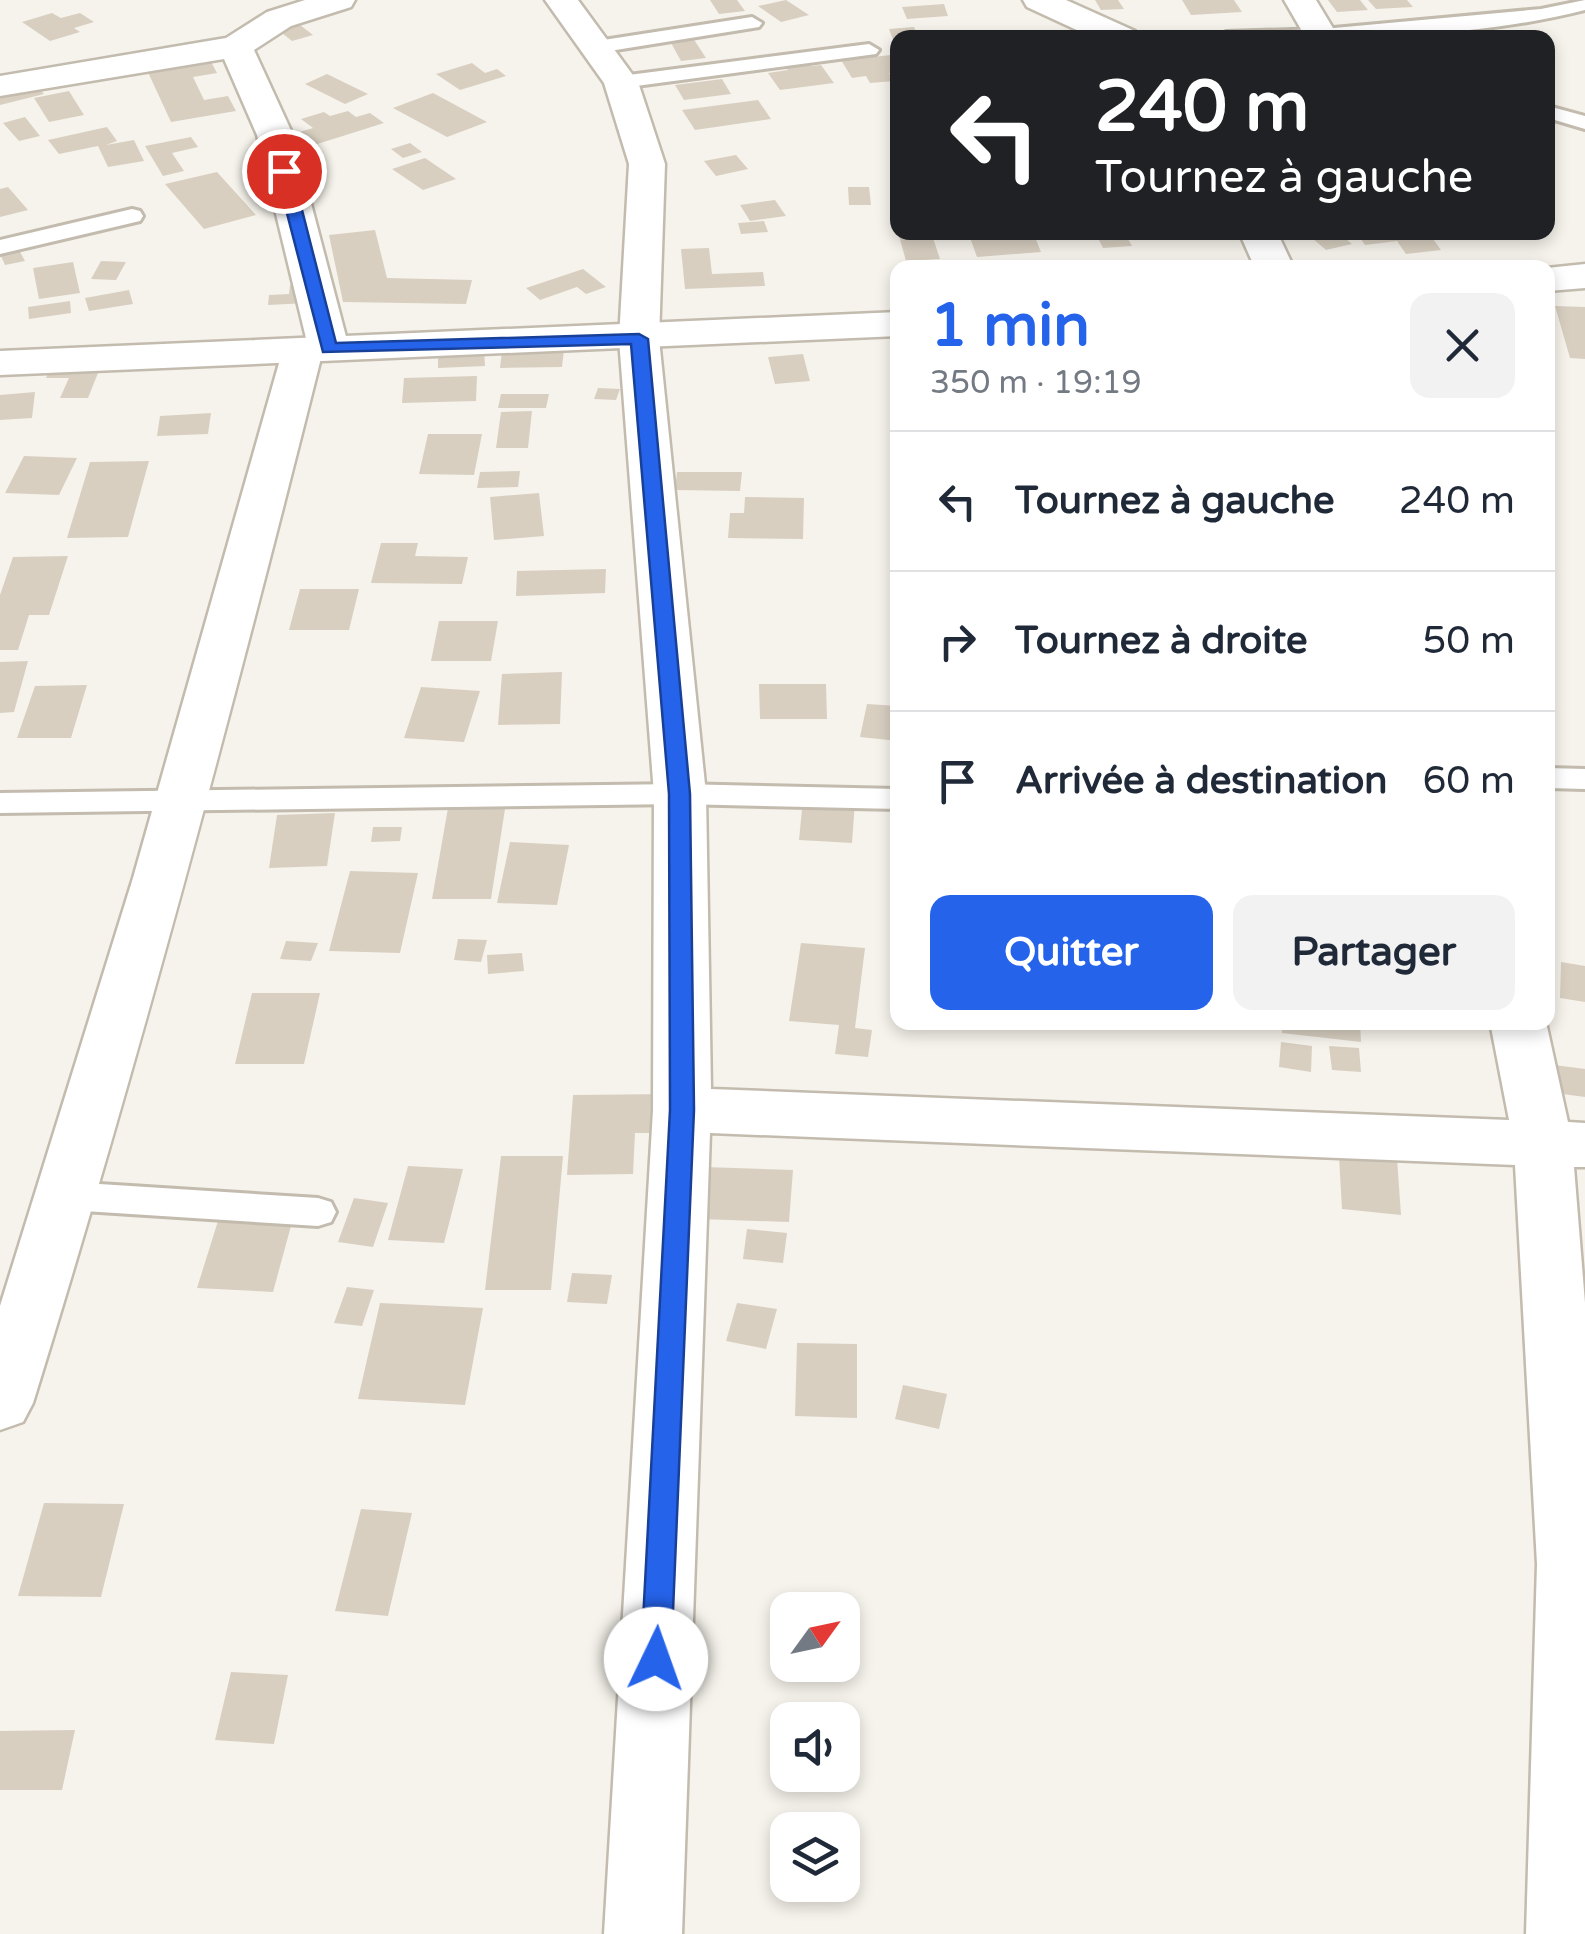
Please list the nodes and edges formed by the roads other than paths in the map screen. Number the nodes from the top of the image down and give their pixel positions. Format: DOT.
graph roads {
  1 [pos="339,0"];
  2 [pos="561,0"];
  3 [pos="1039,0"];
  4 [pos="1300,0"];
  5 [pos="1584,5"];
  6 [pos="752,23"];
  7 [pos="1105,30"];
  8 [pos="1320,30"];
  9 [pos="1394,30"];
  10 [pos="1532,30"];
  11 [pos="236,46"];
  12 [pos="597,46"];
  13 [pos="869,50"];
  14 [pos="622,82"];
  15 [pos="0,86"];
  16 [pos="1555,114"];
  17 [pos="1585,123"];
  18 [pos="132,216"];
  19 [pos="0,246"];
  20 [pos="1585,276"];
  21 [pos="1555,278"];
  22 [pos="890,324"];
  23 [pos="639,339"];
  24 [pos="316,348"];
  25 [pos="0,363"];
  26 [pos="1555,778"];
  27 [pos="1585,778"];
  28 [pos="680,794"];
  29 [pos="185,798"];
  30 [pos="890,799"];
  31 [pos="0,803"];
  32 [pos="1521,1030"];
  33 [pos="682,1110"];
  34 [pos="1564,1144"];
  35 [pos="68,1196"];
  36 [pos="318,1212"];
  37 [pos="0,1403"];
  38 [pos="1578,1564"];
  39 [pos="643,1934"];
  40 [pos="1565,1934"];
  1 -- 11 [label="street"];
  2 -- 12 [label="street"];
  3 -- 7 [label="street"];
  4 -- 8 [label="street"];
  5 -- 9 [label="lane"];
  5 -- 10 [label="lane"];
  6 -- 12 [label="lane"];
  11 -- 15 [label="street"];
  11 -- 24 [label="street"];
  12 -- 14 [label="street"];
  13 -- 14 [label="lane"];
  14 -- 23 [label="street"];
  16 -- 17 [label="lane"];
  18 -- 19 [label="lane"];
  20 -- 21 [label="street"];
  22 -- 23 [label="street"];
  23 -- 24 [label="street"];
  23 -- 28 [label="street"];
  24 -- 25 [label="street"];
  24 -- 29 [label="street"];
  26 -- 27 [label="lane"];
  28 -- 29 [label="lane"];
  28 -- 30 [label="lane"];
  28 -- 33 [label="street"];
  29 -- 31 [label="lane"];
  29 -- 35 [label="street"];
  32 -- 34 [label="street"];
  33 -- 34 [label="street"];
  33 -- 39 [label="street"];
  34 -- 38 [label="street"];
  35 -- 36 [label="lane"];
  35 -- 37 [label="street"];
  38 -- 40 [label="street"];
}
